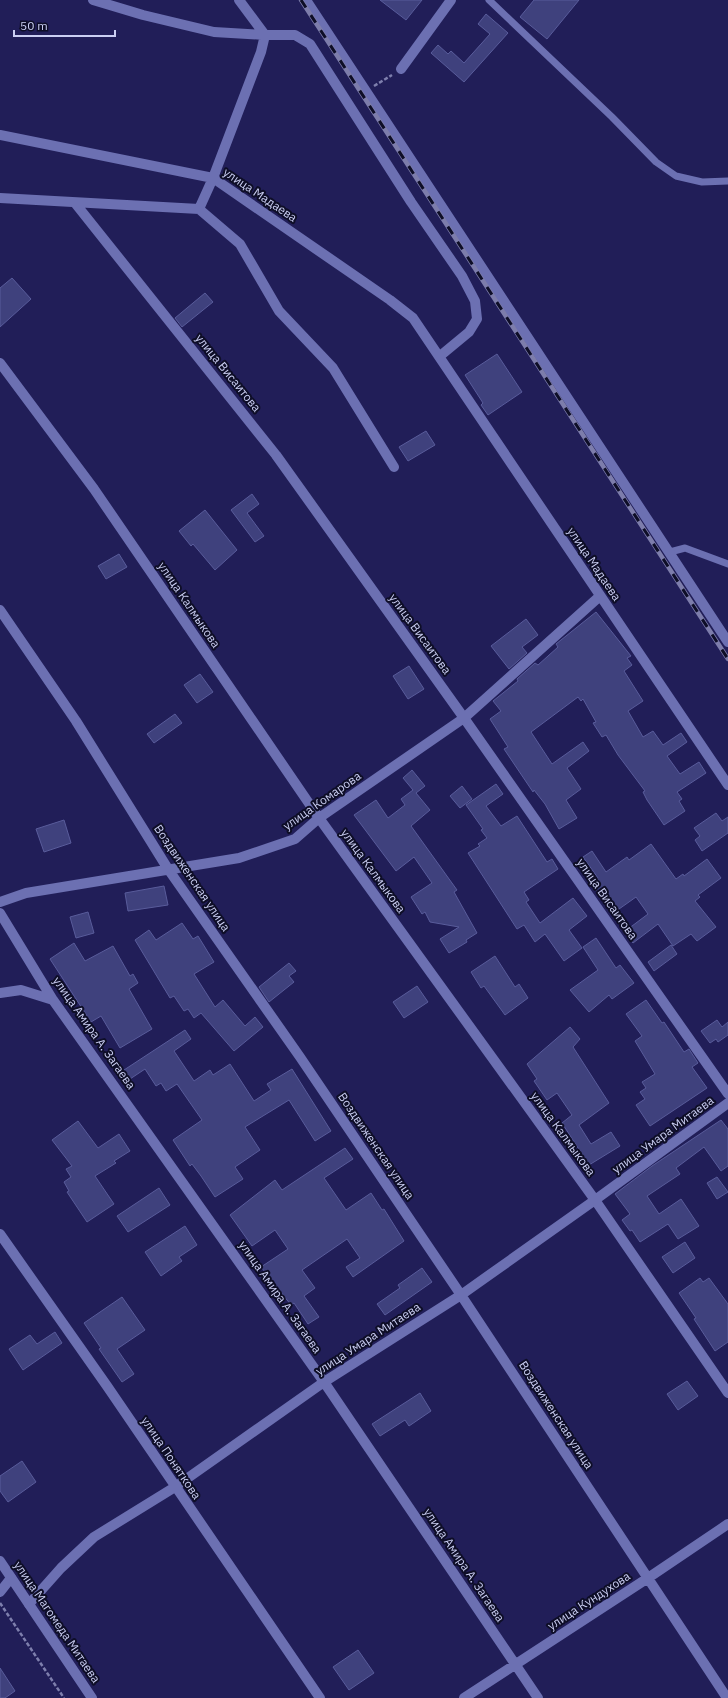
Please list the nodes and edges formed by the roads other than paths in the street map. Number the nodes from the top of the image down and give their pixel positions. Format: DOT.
graph roads {
  1 [pos="92,0"];
  2 [pos="240,0"];
  3 [pos="306,0"];
  4 [pos="451,0"];
  5 [pos="489,0"];
  6 [pos="265,34"];
  7 [pos="401,69"];
  8 [pos="0,135"];
  9 [pos="213,178"];
  10 [pos="728,181"];
  11 [pos="0,198"];
  12 [pos="75,202"];
  13 [pos="199,209"];
  14 [pos="440,356"];
  15 [pos="0,363"];
  16 [pos="394,466"];
  17 [pos="670,552"];
  18 [pos="728,564"];
  19 [pos="600,596"];
  20 [pos="0,610"];
  21 [pos="728,642"];
  22 [pos="464,718"];
  23 [pos="728,785"];
  24 [pos="319,818"];
  25 [pos="168,869"];
  26 [pos="0,902"];
  27 [pos="0,913"];
  28 [pos="0,993"];
  29 [pos="53,1000"];
  30 [pos="726,1088"];
  31 [pos="728,1103"];
  32 [pos="595,1200"];
  33 [pos="0,1234"];
  34 [pos="461,1295"];
  35 [pos="324,1382"];
  36 [pos="728,1393"];
  37 [pos="175,1487"];
  38 [pos="728,1524"];
  39 [pos="0,1562"];
  40 [pos="11,1578"];
  41 [pos="648,1578"];
  42 [pos="0,1592"];
  43 [pos="29,1604"];
  44 [pos="515,1664"];
  45 [pos="92,1698"];
  46 [pos="320,1698"];
  47 [pos="464,1698"];
  48 [pos="538,1698"];
  49 [pos="727,1698"];
  1 -- 6 [label="street"];
  2 -- 6 [label="street"];
  3 -- 17 [label="street"];
  4 -- 7 [label="street"];
  5 -- 10 [label="lane"];
  6 -- 9 [label="street"];
  6 -- 14 [label="street"];
  8 -- 9 [label="street, улица Мадаева"];
  9 -- 13 [label="street"];
  9 -- 14 [label="street, улица Мадаева"];
  11 -- 12 [label="street"];
  12 -- 13 [label="street"];
  12 -- 22 [label="street, улица Висаитова"];
  13 -- 16 [label="street"];
  14 -- 19 [label="street, улица Мадаева"];
  15 -- 24 [label="street, улица Калмыкова"];
  17 -- 18 [label="lane"];
  17 -- 21 [label="street"];
  19 -- 22 [label="street, улица Комарова"];
  19 -- 23 [label="street, улица Мадаева"];
  20 -- 25 [label="street, Воздвиженская улица"];
  22 -- 24 [label="street, улица Комарова"];
  22 -- 30 [label="street, улица Висаитова"];
  24 -- 25 [label="street, улица Комарова"];
  24 -- 32 [label="street, улица Калмыкова"];
  25 -- 26 [label="street, улица Комарова"];
  25 -- 34 [label="street, Воздвиженская улица"];
  27 -- 29 [label="street, улица Амира А. Загаева"];
  28 -- 29 [label="street"];
  29 -- 35 [label="street, улица Амира А. Загаева"];
  31 -- 32 [label="street, улица Умара Митаева"];
  32 -- 34 [label="street, улица Умара Митаева"];
  32 -- 36 [label="street, улица Калмыкова"];
  33 -- 37 [label="street, улица Поняткова"];
  34 -- 35 [label="street, улица Умара Митаева"];
  34 -- 41 [label="street, Воздвиженская улица"];
  35 -- 37 [label="street, улица Умара Митаева"];
  35 -- 44 [label="street, улица Амира А. Загаева"];
  37 -- 43 [label="street, улица Умара Митаева"];
  37 -- 46 [label="street, улица Поняткова"];
  38 -- 41 [label="street, улица Кундухова"];
  39 -- 40 [label="street, улица Магомеда Митаева"];
  40 -- 42 [label="street"];
  40 -- 43 [label="street, улица Магомеда Митаева"];
  41 -- 44 [label="street, улица Кундухова"];
  41 -- 49 [label="street, Воздвиженская улица"];
  43 -- 45 [label="street, улица Магомеда Митаева"];
  44 -- 47 [label="street, улица Кундухова"];
  44 -- 48 [label="street, улица Амира А. Загаева"];
}
